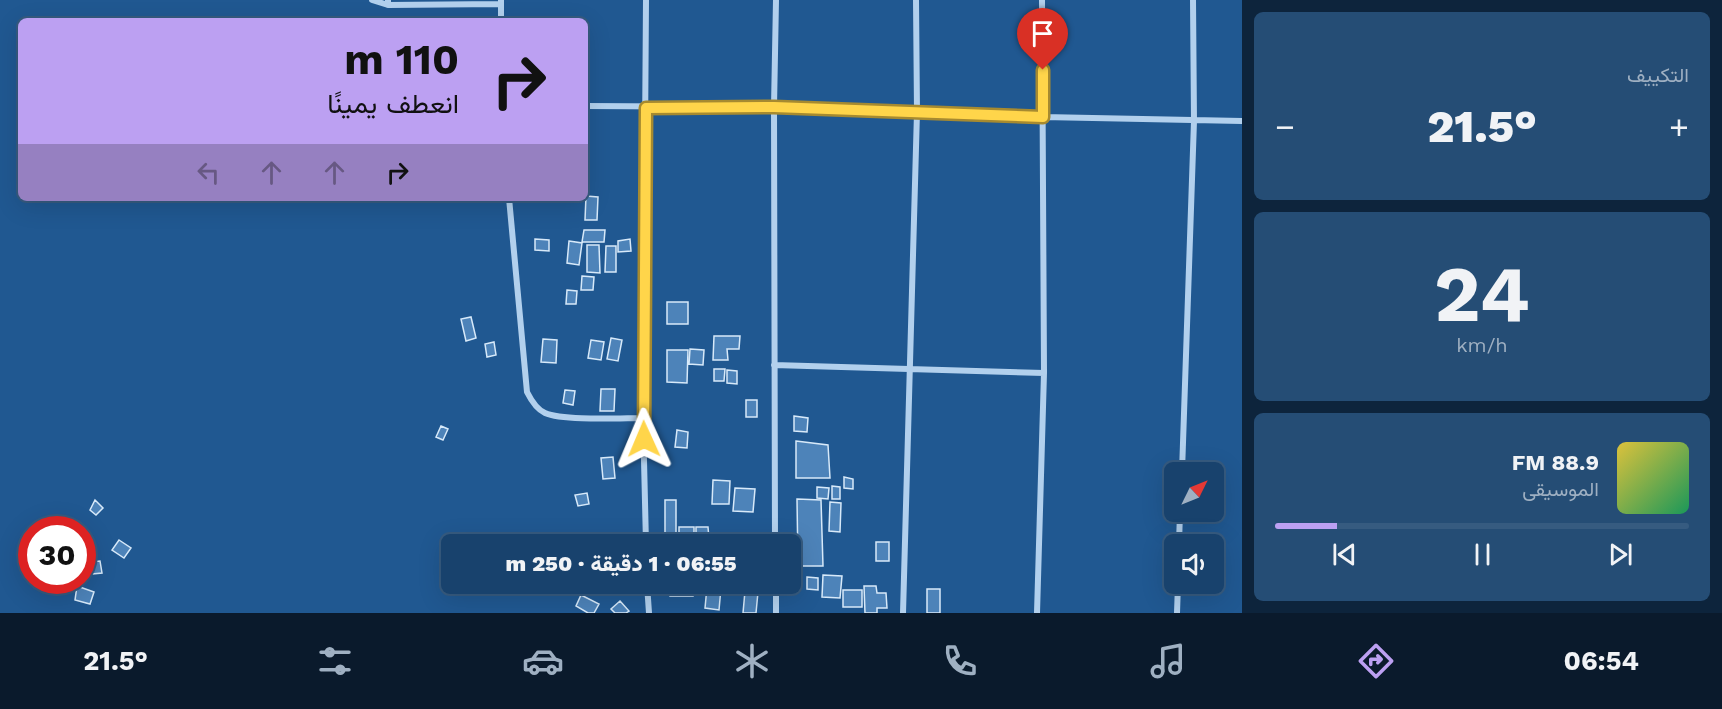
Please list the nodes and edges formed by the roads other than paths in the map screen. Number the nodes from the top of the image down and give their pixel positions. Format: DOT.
graph roads {
  1 [pos="372,0"];
  2 [pos="646,0"];
  3 [pos="776,0"];
  4 [pos="916,0"];
  5 [pos="1042,0"];
  6 [pos="1193,0"];
  7 [pos="501,2"];
  8 [pos="388,3"];
  9 [pos="501,18"];
  10 [pos="588,106"];
  11 [pos="774,107"];
  12 [pos="646,108"];
  13 [pos="917,112"];
  14 [pos="1043,117"];
  15 [pos="1194,121"];
  16 [pos="1242,121"];
  17 [pos="510,201"];
  18 [pos="774,365"];
  19 [pos="909,369"];
  20 [pos="1044,373"];
  21 [pos="644,418"];
  22 [pos="1182,462"];
  23 [pos="646,534"];
  24 [pos="775,534"];
  25 [pos="648,594"];
  26 [pos="776,594"];
  27 [pos="1178,594"];
  28 [pos="649,613"];
  29 [pos="776,613"];
  30 [pos="903,613"];
  31 [pos="1037,613"];
  32 [pos="1177,613"];
  1 -- 8 [label="street"];
  2 -- 12 [label="street"];
  3 -- 11 [label="street"];
  4 -- 13 [label="street"];
  5 -- 14 [label="street"];
  6 -- 15 [label="street"];
  7 -- 8 [label="street"];
  7 -- 9 [label="street"];
  10 -- 12 [label="street"];
  11 -- 12 [label="street"];
  11 -- 13 [label="street"];
  11 -- 18 [label="street"];
  12 -- 21 [label="street"];
  13 -- 14 [label="street"];
  13 -- 19 [label="street"];
  14 -- 15 [label="street"];
  14 -- 20 [label="street"];
  15 -- 16 [label="street"];
  15 -- 22 [label="street"];
  17 -- 21 [label="street"];
  18 -- 19 [label="street"];
  18 -- 24 [label="street"];
  19 -- 20 [label="street"];
  19 -- 30 [label="street"];
  20 -- 31 [label="street"];
  21 -- 23 [label="street"];
  25 -- 28 [label="street"];
  26 -- 29 [label="street"];
  27 -- 32 [label="street"];
}
